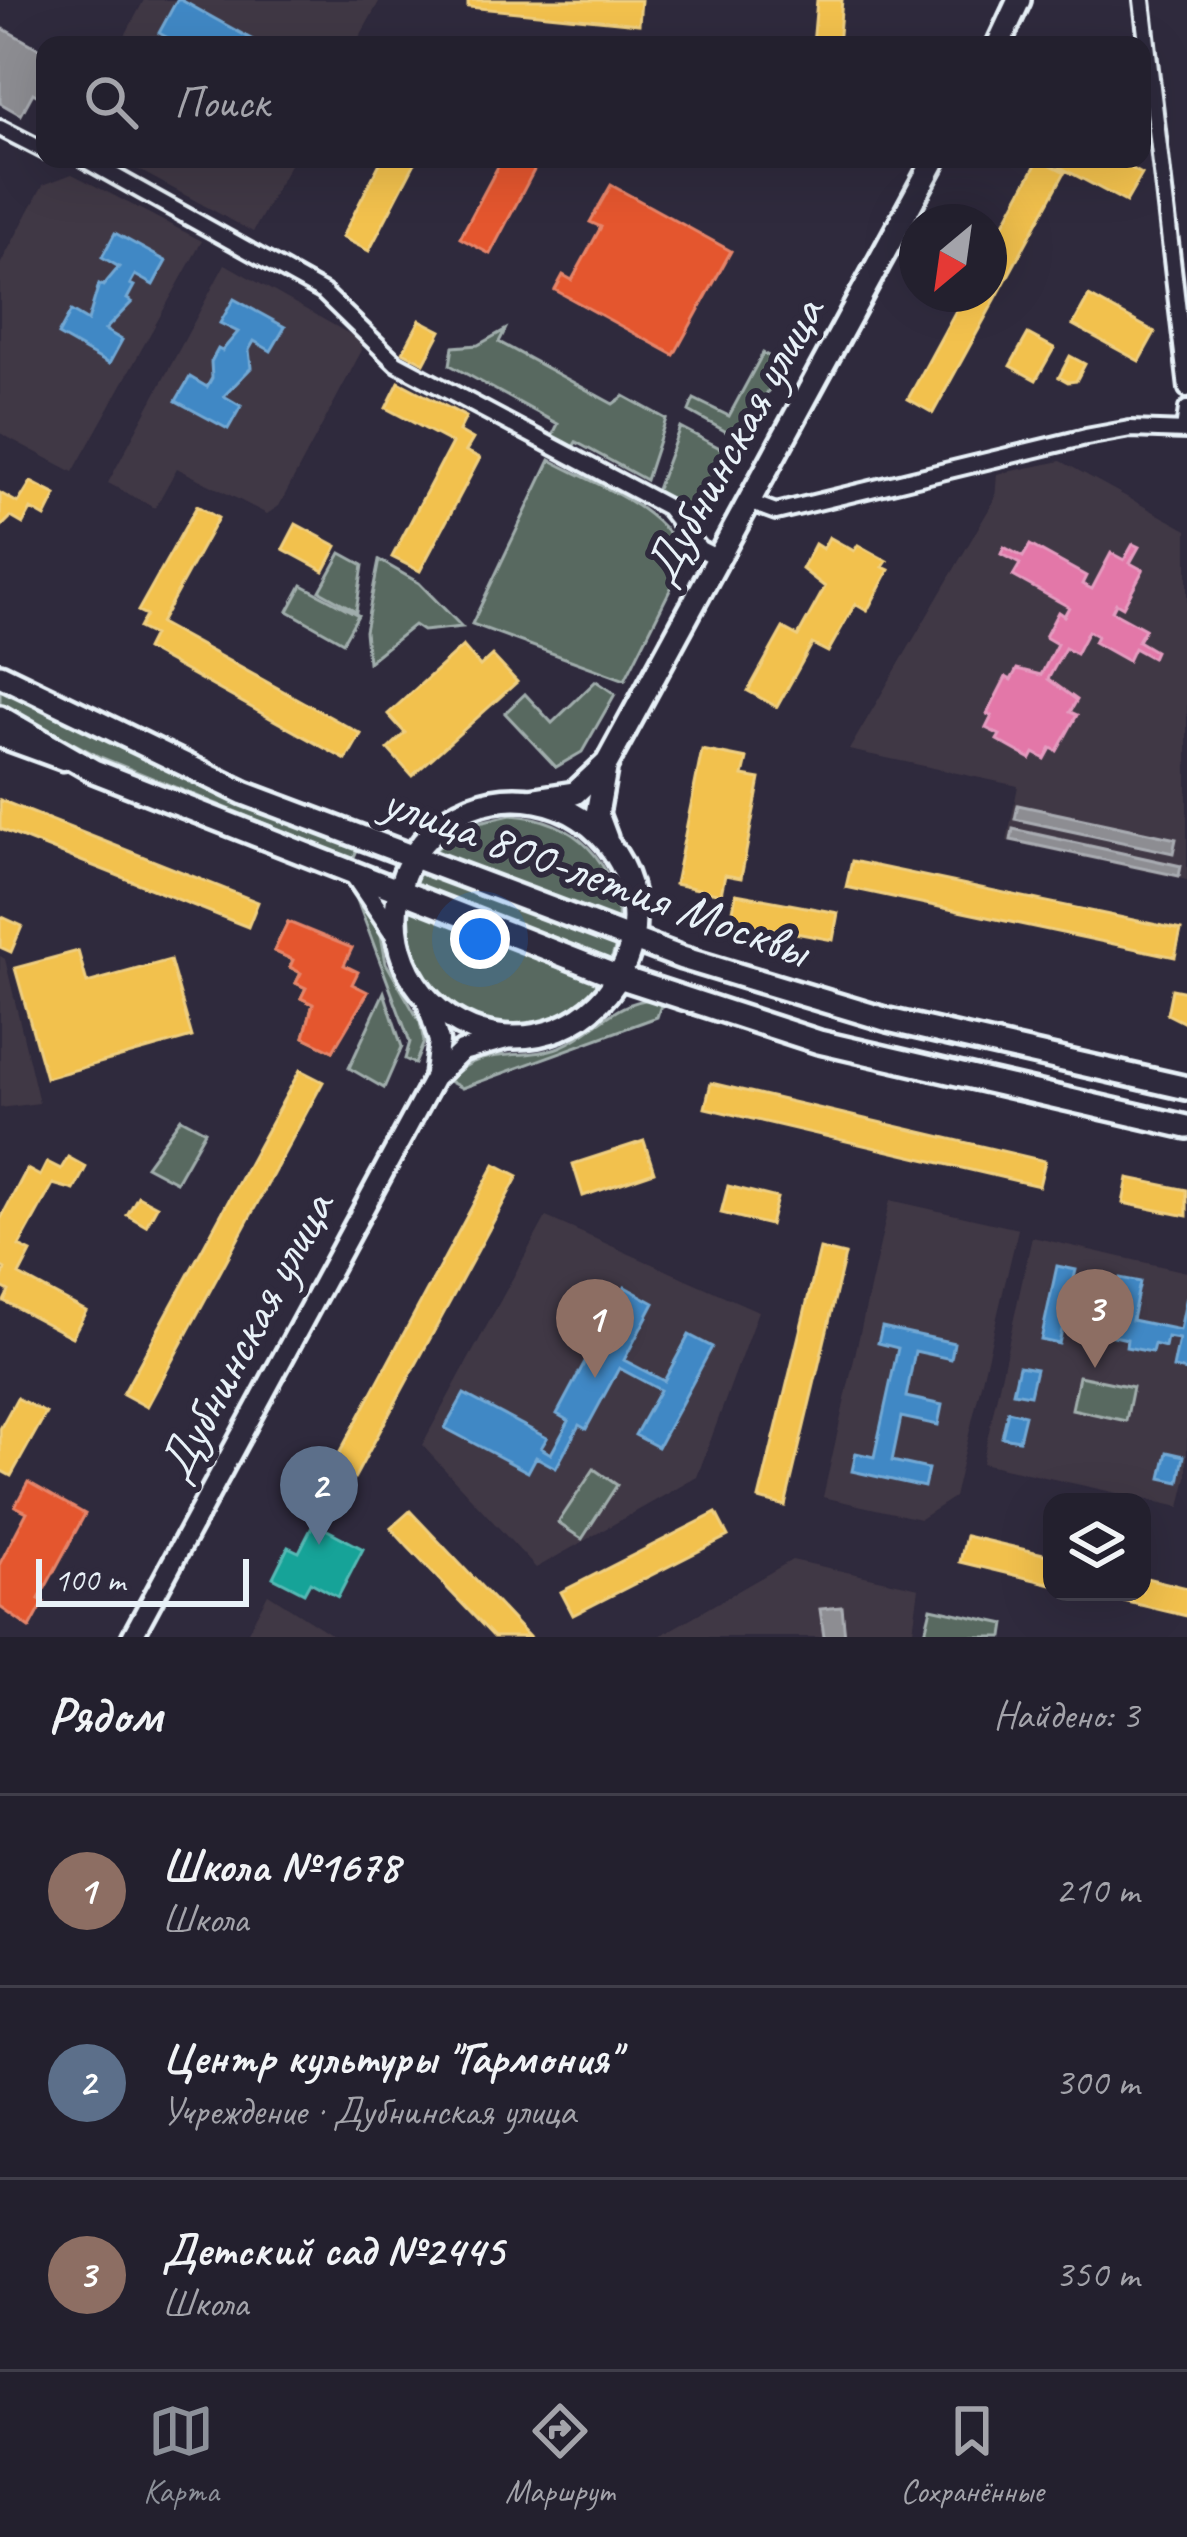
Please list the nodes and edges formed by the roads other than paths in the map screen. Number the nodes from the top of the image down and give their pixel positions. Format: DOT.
graph roads {
  1 [pos="1018,0"];
  2 [pos="1142,0"];
  3 [pos="1002,36"];
  4 [pos="1145,36"];
  5 [pos="1151,96"];
  6 [pos="0,128"];
  7 [pos="36,146"];
  8 [pos="100,168"];
  9 [pos="930,168"];
  10 [pos="1187,389"];
  11 [pos="1187,409"];
  12 [pos="1186,431"];
  13 [pos="749,502"];
  14 [pos="718,559"];
  15 [pos="4,676"];
  16 [pos="0,717"];
  17 [pos="0,737"];
  18 [pos="607,763"];
  19 [pos="94,771"];
  20 [pos="530,800"];
  21 [pos="611,847"];
  22 [pos="412,859"];
  23 [pos="354,874"];
  24 [pos="398,893"];
  25 [pos="397,938"];
  26 [pos="633,940"];
  27 [pos="620,977"];
  28 [pos="424,996"];
  29 [pos="510,1037"];
  30 [pos="434,1078"];
  31 [pos="1187,1088"];
  32 [pos="1187,1127"];
  33 [pos="132,1637"];
  1 -- 3 [label="main road"];
  2 -- 4 [label="street"];
  5 -- 10 [label="street"];
  6 -- 7 [label="street"];
  8 -- 14 [label="street"];
  9 -- 13 [label="main road, Дубнинская улица"];
  11 -- 12 [label="street"];
  12 -- 13 [label="street"];
  13 -- 14 [label="main road, Дубнинская улица"];
  14 -- 18 [label="main road, Дубнинская улица"];
  15 -- 22 [label="main road, улица 800-летия Москвы"];
  16 -- 19 [label="main road"];
  17 -- 19 [label="street, улица 800-летия Москвы"];
  18 -- 20 [label="main road, Дубнинская улица"];
  18 -- 21 [label="main road, Дубнинская улица"];
  19 -- 23 [label="main road, улица 800-летия Москвы"];
  20 -- 21 [label="main road"];
  20 -- 22 [label="main road, Дубнинская улица"];
  21 -- 26 [label="main road, Дубнинская улица"];
  22 -- 24 [label="main road"];
  22 -- 26 [label="main road, улица 800-летия Москвы"];
  23 -- 24 [label="main road, улица 800-летия Москвы"];
  23 -- 25 [label="street"];
  24 -- 25 [label="main road"];
  24 -- 27 [label="main road, улица 800-летия Москвы"];
  25 -- 28 [label="main road"];
  26 -- 27 [label="main road"];
  26 -- 31 [label="main road, улица 800-летия Москвы"];
  27 -- 29 [label="main road"];
  27 -- 32 [label="main road, улица 800-летия Москвы"];
  28 -- 29 [label="main road"];
  28 -- 30 [label="street, Дубнинская улица"];
  29 -- 30 [label="street, Дубнинская улица"];
  30 -- 33 [label="street, Дубнинская улица"];
}
